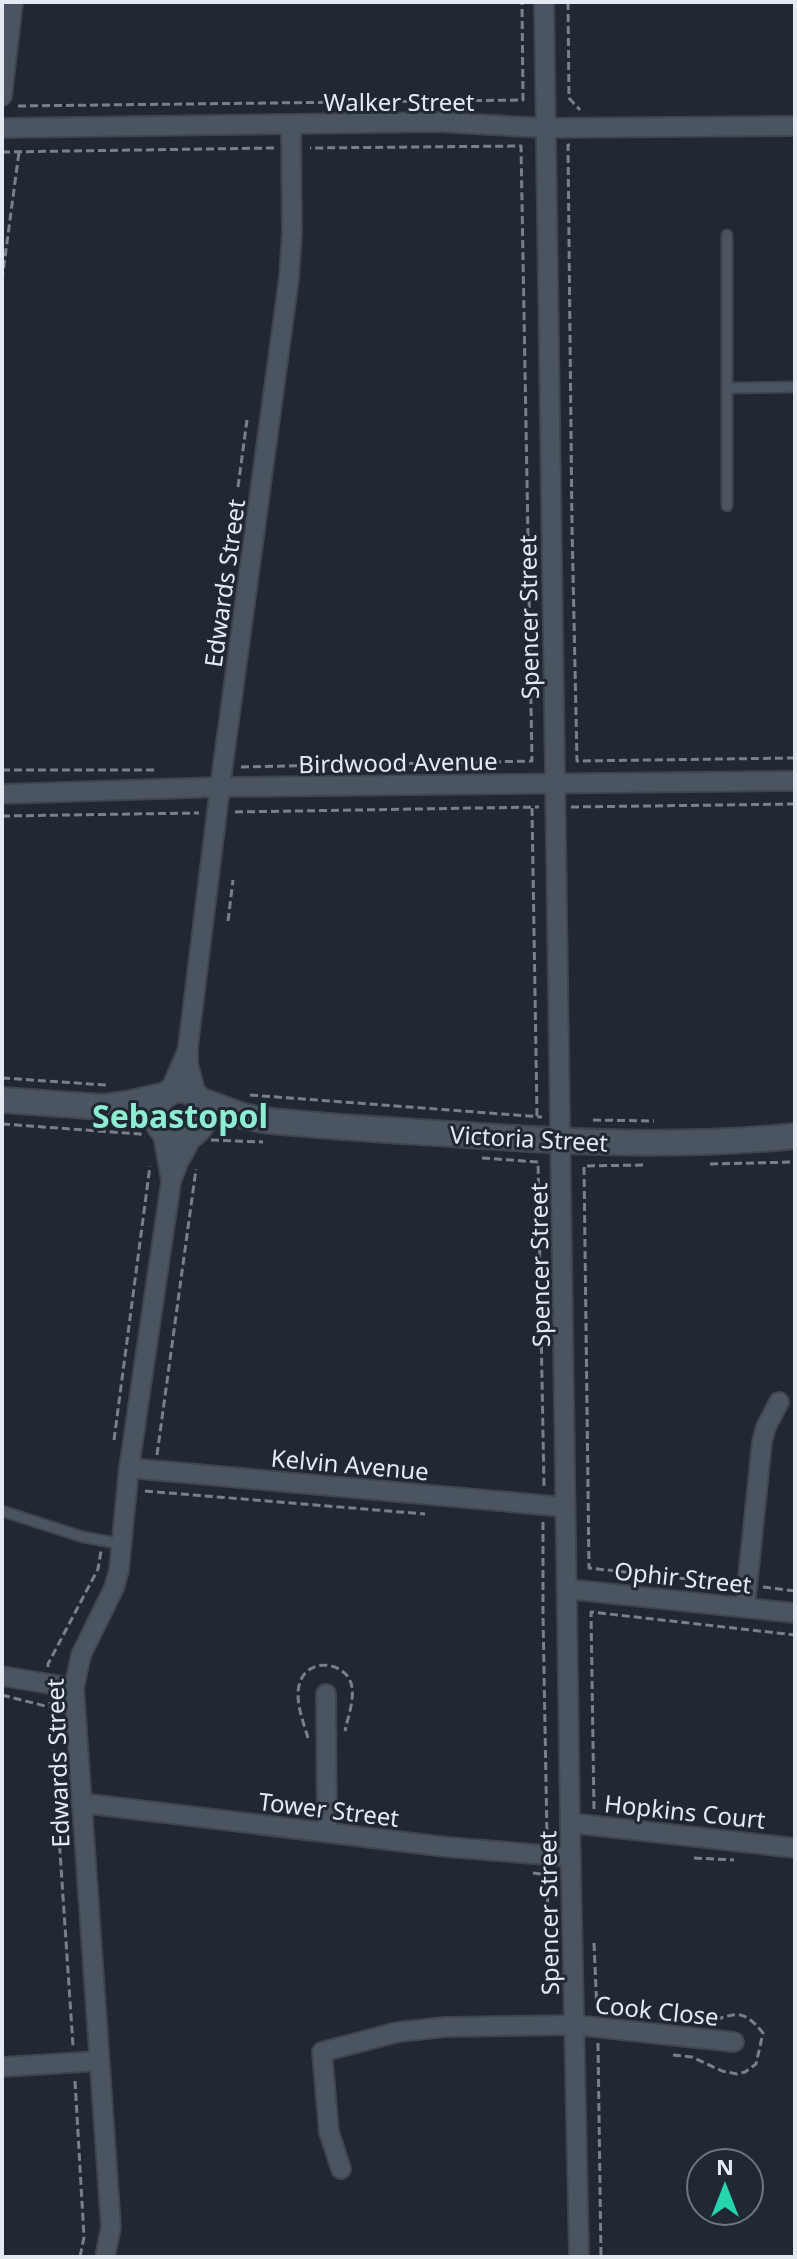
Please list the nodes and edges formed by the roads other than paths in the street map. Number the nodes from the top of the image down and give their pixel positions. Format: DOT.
graph roads {
  1 [pos="13,2"];
  2 [pos="544,2"];
  3 [pos="8,101"];
  4 [pos="291,124"];
  5 [pos="795,126"];
  6 [pos="2,128"];
  7 [pos="545,128"];
  8 [pos="727,235"];
  9 [pos="795,387"];
  10 [pos="727,388"];
  11 [pos="727,506"];
  12 [pos="795,781"];
  13 [pos="555,784"];
  14 [pos="220,787"];
  15 [pos="2,794"];
  16 [pos="188,1047"];
  17 [pos="167,1094"];
  18 [pos="198,1099"];
  19 [pos="2,1100"];
  20 [pos="96,1107"];
  21 [pos="263,1120"];
  22 [pos="561,1130"];
  23 [pos="157,1133"];
  24 [pos="203,1136"];
  25 [pos="795,1136"];
  26 [pos="171,1182"];
  27 [pos="779,1402"];
  28 [pos="129,1468"];
  29 [pos="565,1507"];
  30 [pos="2,1511"];
  31 [pos="122,1544"];
  32 [pos="567,1589"];
  33 [pos="745,1607"];
  34 [pos="795,1613"];
  35 [pos="2,1676"];
  36 [pos="74,1688"];
  37 [pos="326,1694"];
  38 [pos="81,1803"];
  39 [pos="570,1823"];
  40 [pos="327,1832"];
  41 [pos="795,1848"];
  42 [pos="571,1857"];
  43 [pos="575,2025"];
  44 [pos="734,2042"];
  45 [pos="99,2061"];
  46 [pos="2,2067"];
  47 [pos="341,2169"];
  48 [pos="105,2257"];
  49 [pos="579,2257"];
  1 -- 3 [label="street"];
  2 -- 7 [label="street, Spencer Street"];
  4 -- 6 [label="street, Walker Street"];
  4 -- 7 [label="street, Walker Street"];
  4 -- 14 [label="street, Edwards Street"];
  5 -- 7 [label="street, Walker Street"];
  7 -- 13 [label="street, Spencer Street"];
  8 -- 10 [label="lane"];
  9 -- 10 [label="lane"];
  10 -- 11 [label="lane"];
  12 -- 13 [label="street, Birdwood Avenue"];
  13 -- 14 [label="street, Birdwood Avenue"];
  13 -- 22 [label="street, Spencer Street"];
  14 -- 15 [label="street, Birdwood Avenue"];
  14 -- 16 [label="street, Edwards Street"];
  16 -- 17 [label="street, Edwards Street"];
  16 -- 18 [label="street, Edwards Street"];
  17 -- 18 [label="street"];
  17 -- 20 [label="street"];
  17 -- 23 [label="street"];
  18 -- 21 [label="street, Victoria Street"];
  18 -- 24 [label="street"];
  19 -- 20 [label="street"];
  20 -- 23 [label="street"];
  21 -- 22 [label="street, Victoria Street"];
  21 -- 24 [label="street, Victoria Street"];
  22 -- 25 [label="street, Victoria Street"];
  22 -- 29 [label="street, Spencer Street"];
  23 -- 24 [label="street"];
  23 -- 26 [label="street, Edwards Street"];
  24 -- 26 [label="street, Edwards Street"];
  26 -- 28 [label="street, Edwards Street"];
  27 -- 33 [label="street"];
  28 -- 29 [label="street, Kelvin Avenue"];
  28 -- 31 [label="street, Edwards Street"];
  29 -- 32 [label="street, Spencer Street"];
  30 -- 31 [label="lane"];
  31 -- 36 [label="street, Edwards Street"];
  32 -- 33 [label="street, Ophir Street"];
  32 -- 39 [label="street, Spencer Street"];
  33 -- 34 [label="street, Ophir Street"];
  35 -- 36 [label="street"];
  36 -- 38 [label="street, Edwards Street"];
  37 -- 40 [label="street"];
  38 -- 40 [label="street, Tower Street"];
  38 -- 45 [label="street, Edwards Street"];
  39 -- 41 [label="street, Hopkins Court"];
  39 -- 42 [label="street, Spencer Street"];
  40 -- 42 [label="street, Tower Street"];
  42 -- 43 [label="street, Spencer Street"];
  43 -- 44 [label="street, Cook Close"];
  43 -- 47 [label="street, Cook Close"];
  43 -- 49 [label="street, Spencer Street"];
  45 -- 46 [label="street"];
  45 -- 48 [label="street, Edwards Street"];
}
